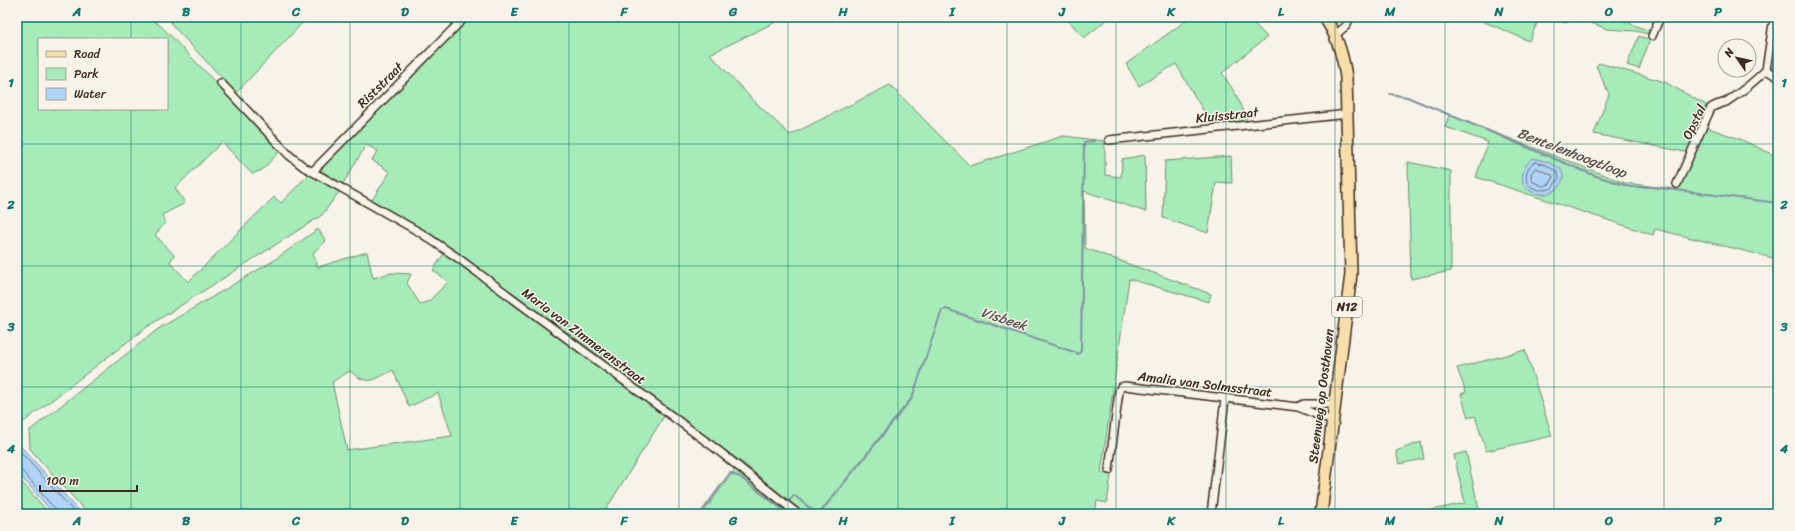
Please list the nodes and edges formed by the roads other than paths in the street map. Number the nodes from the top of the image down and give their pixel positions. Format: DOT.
graph roads {
  1 [pos="465,17"];
  2 [pos="1324,17"];
  3 [pos="1350,17"];
  4 [pos="1660,17"];
  5 [pos="1774,17"];
  6 [pos="1335,35"];
  7 [pos="1652,36"];
  8 [pos="1766,70"];
  9 [pos="1778,77"];
  10 [pos="221,83"];
  11 [pos="1348,114"];
  12 [pos="1109,140"];
  13 [pos="312,171"];
  14 [pos="1677,184"];
  15 [pos="1225,398"];
  16 [pos="1334,404"];
  17 [pos="1298,407"];
  18 [pos="1332,421"];
  19 [pos="1109,470"];
  20 [pos="798,514"];
  21 [pos="1211,514"];
  22 [pos="1321,514"];
  1 -- 13 [label="street, Riststraat"];
  2 -- 6 [label="main road, N12"];
  3 -- 6 [label="street"];
  4 -- 7 [label="street"];
  5 -- 8 [label="street"];
  6 -- 11 [label="main road, N12"];
  8 -- 9 [label="street"];
  8 -- 14 [label="street, Opstal"];
  10 -- 13 [label="street"];
  11 -- 12 [label="street, Kluisstraat"];
  11 -- 16 [label="main road, Steenweg op Oosthoven / N12"];
  13 -- 20 [label="street, Maria van Zimmerenstraat"];
  15 -- 17 [label="street, Amalia van Solmsstraat"];
  15 -- 19 [label="street, Amalia van Solmsstraat"];
  15 -- 21 [label="street"];
  16 -- 17 [label="street, Amalia van Solmsstraat"];
  16 -- 18 [label="main road, Steenweg op Oosthoven / N12"];
  17 -- 18 [label="street, Amalia van Solmsstraat"];
  18 -- 22 [label="main road, Steenweg op Oosthoven / N12"];
}
